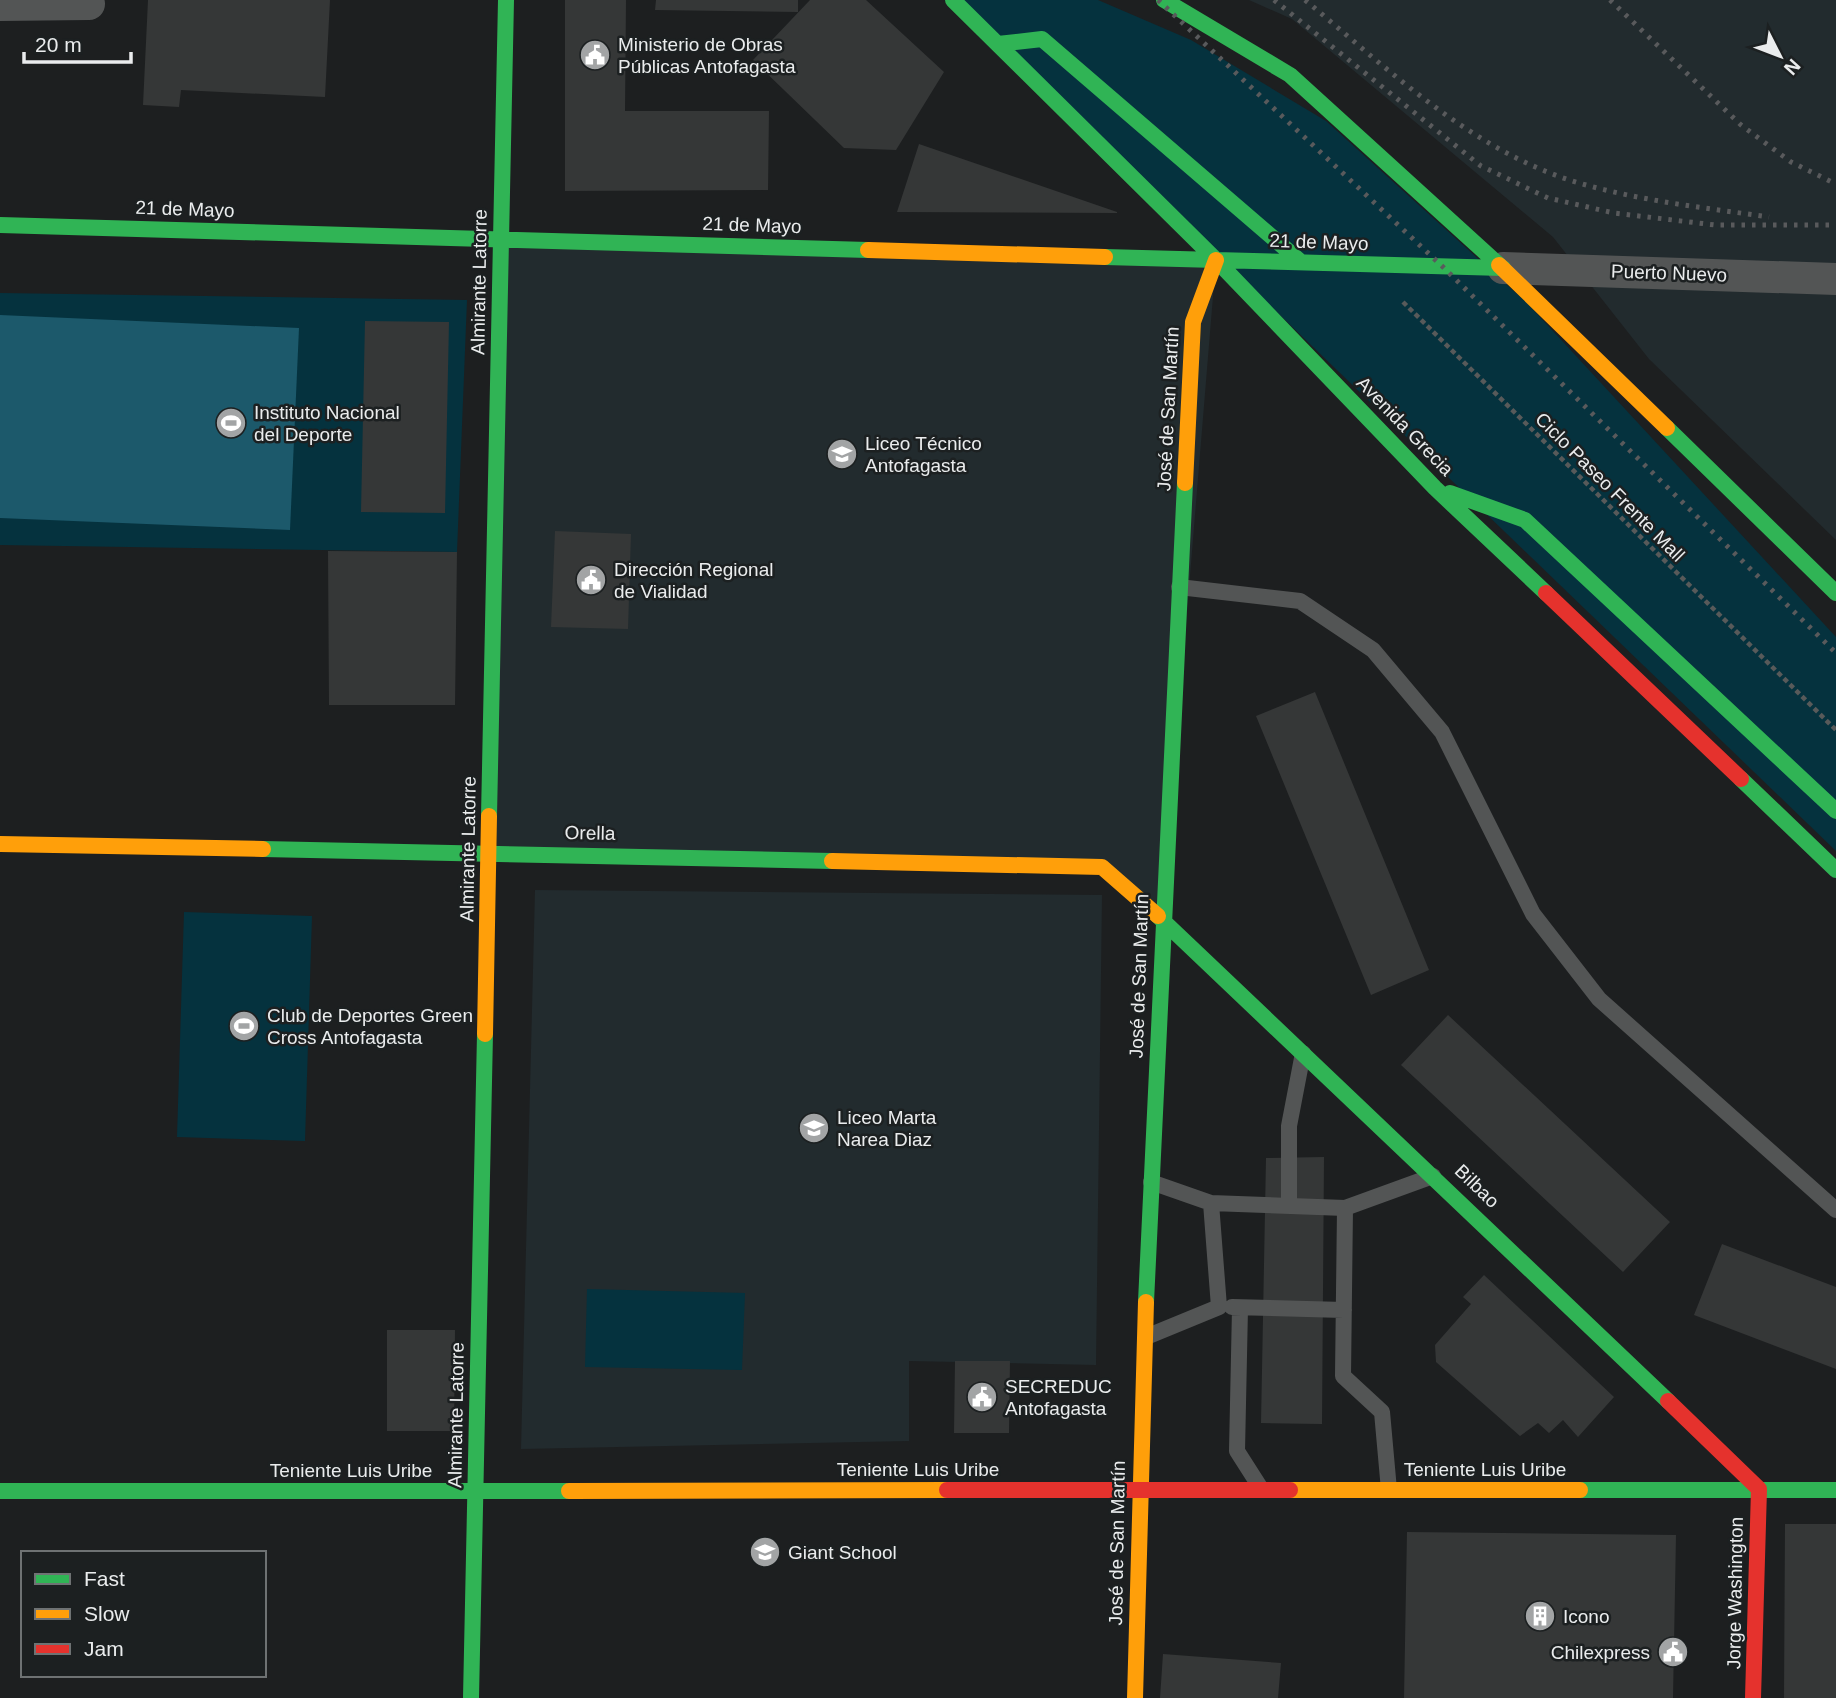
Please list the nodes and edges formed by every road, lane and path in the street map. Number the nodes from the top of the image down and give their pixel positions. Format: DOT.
graph roads {
  1 [pos="506,0"];
  2 [pos="953,0"];
  3 [pos="1164,0"];
  4 [pos="89,4"];
  5 [pos="0,5"];
  6 [pos="998,44"];
  7 [pos="0,225"];
  8 [pos="501,240"];
  9 [pos="1216,260"];
  10 [pos="1301,262"];
  11 [pos="1364,264"];
  12 [pos="1503,268"];
  13 [pos="1836,278"];
  14 [pos="1435,488"];
  15 [pos="1179,587"];
  16 [pos="1836,593"];
  17 [pos="1836,730"];
  18 [pos="1836,811"];
  19 [pos="0,844"];
  20 [pos="488,853"];
  21 [pos="1836,870"];
  22 [pos="1162,916"];
  23 [pos="1303,1051"];
  24 [pos="1436,1176"];
  25 [pos="1151,1182"];
  26 [pos="1211,1203"];
  27 [pos="1289,1206"];
  28 [pos="1345,1208"];
  29 [pos="1836,1210"];
  30 [pos="1219,1307"];
  31 [pos="1240,1308"];
  32 [pos="1344,1310"];
  33 [pos="1145,1337"];
  34 [pos="1759,1489"];
  35 [pos="475,1490"];
  36 [pos="1139,1490"];
  37 [pos="1261,1490"];
  38 [pos="1389,1490"];
  39 [pos="1836,1490"];
  40 [pos="0,1491"];
  41 [pos="471,1698"];
  42 [pos="1135,1698"];
  43 [pos="1753,1698"];
  1 -- 8 [label="main road, Almirante Latorre"];
  2 -- 6 [label="main road, Avenida Grecia"];
  3 -- 12 [label="main road"];
  4 -- 5 [label="street"];
  6 -- 9 [label="main road, Avenida Grecia"];
  6 -- 10 [label="main road"];
  7 -- 8 [label="main road, 21 de Mayo"];
  8 -- 9 [label="main road, 21 de Mayo"];
  8 -- 20 [label="main road, Almirante Latorre"];
  9 -- 10 [label="main road, 21 de Mayo"];
  9 -- 14 [label="main road, Avenida Grecia"];
  9 -- 15 [label="main road, José de San Martín"];
  10 -- 11 [label="main road, 21 de Mayo"];
  11 -- 12 [label="main road, 21 de Mayo"];
  11 -- 17 [label="path, Ciclo Paseo Frente Mall"];
  12 -- 13 [label="street, Puerto Nuevo"];
  12 -- 16 [label="main road"];
  14 -- 18 [label="main road"];
  14 -- 21 [label="main road, Avenida Grecia"];
  15 -- 22 [label="main road, José de San Martín"];
  15 -- 29 [label="lane"];
  19 -- 20 [label="main road, Orella"];
  20 -- 22 [label="main road, Orella"];
  20 -- 35 [label="main road, Almirante Latorre"];
  22 -- 23 [label="main road, Bilbao"];
  22 -- 25 [label="main road, José de San Martín"];
  23 -- 24 [label="main road, Bilbao"];
  23 -- 27 [label="lane"];
  24 -- 28 [label="lane"];
  24 -- 34 [label="main road, Bilbao"];
  25 -- 26 [label="lane"];
  25 -- 33 [label="main road, José de San Martín"];
  26 -- 27 [label="lane"];
  26 -- 30 [label="lane"];
  27 -- 28 [label="lane"];
  28 -- 32 [label="lane"];
  30 -- 31 [label="lane"];
  30 -- 33 [label="lane"];
  31 -- 32 [label="lane"];
  31 -- 37 [label="lane"];
  32 -- 38 [label="lane"];
  33 -- 36 [label="main road, José de San Martín"];
  34 -- 38 [label="main road, Teniente Luis Uribe"];
  34 -- 39 [label="main road, Teniente Luis Uribe"];
  34 -- 43 [label="main road, Jorge Washington"];
  35 -- 36 [label="main road, Teniente Luis Uribe"];
  35 -- 40 [label="main road, Teniente Luis Uribe"];
  35 -- 41 [label="main road, Almirante Latorre"];
  36 -- 37 [label="main road, Teniente Luis Uribe"];
  36 -- 42 [label="main road, José de San Martín"];
  37 -- 38 [label="main road, Teniente Luis Uribe"];
}
